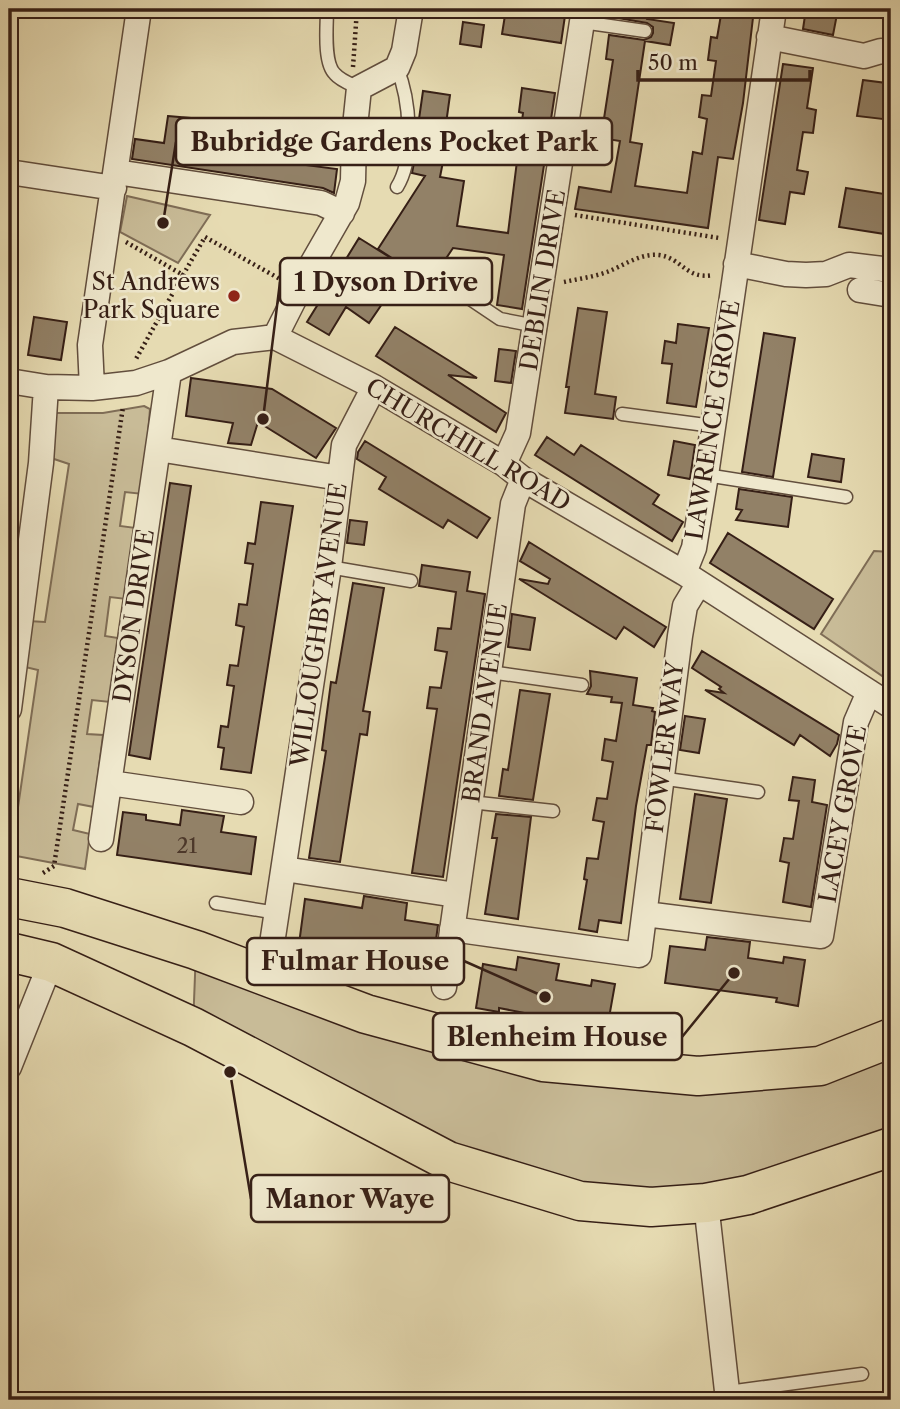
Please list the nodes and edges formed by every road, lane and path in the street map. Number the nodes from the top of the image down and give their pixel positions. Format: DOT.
graph roads {
  1 [pos="139,9"];
  2 [pos="327,9"];
  3 [pos="357,9"];
  4 [pos="411,9"];
  5 [pos="774,9"];
  6 [pos="583,15"];
  7 [pos="645,31"];
  8 [pos="769,37"];
  9 [pos="891,52"];
  10 [pos="397,68"];
  11 [pos="359,88"];
  12 [pos="9,172"];
  13 [pos="115,180"];
  14 [pos="397,187"];
  15 [pos="554,211"];
  16 [pos="342,213"];
  17 [pos="107,230"];
  18 [pos="736,259"];
  19 [pos="891,270"];
  20 [pos="183,275"];
  21 [pos="439,278"];
  22 [pos="542,285"];
  23 [pos="299,290"];
  24 [pos="860,290"];
  25 [pos="891,295"];
  26 [pos="536,326"];
  27 [pos="275,337"];
  28 [pos="169,372"];
  29 [pos="9,382"];
  30 [pos="122,385"];
  31 [pos="46,387"];
  32 [pos="374,387"];
  33 [pos="92,388"];
  34 [pos="622,414"];
  35 [pos="713,426"];
  36 [pos="158,449"];
  37 [pos="514,472"];
  38 [pos="706,475"];
  39 [pos="340,478"];
  40 [pos="846,497"];
  41 [pos="329,567"];
  42 [pos="691,578"];
  43 [pos="411,581"];
  44 [pos="490,672"];
  45 [pos="582,685"];
  46 [pos="869,692"];
  47 [pos="891,706"];
  48 [pos="9,709"];
  49 [pos="660,778"];
  50 [pos="110,783"];
  51 [pos="758,792"];
  52 [pos="241,802"];
  53 [pos="470,802"];
  54 [pos="553,811"];
  55 [pos="101,839"];
  56 [pos="284,869"];
  57 [pos="21,888"];
  58 [pos="456,895"];
  59 [pos="216,903"];
  60 [pos="645,914"];
  61 [pos="275,925"];
  62 [pos="452,929"];
  63 [pos="9,952"];
  64 [pos="51,962"];
  65 [pos="444,987"];
  66 [pos="891,1038"];
  67 [pos="9,1067"];
  68 [pos="891,1147"];
  69 [pos="706,1203"];
  70 [pos="862,1374"];
  71 [pos="728,1396"];
  1 -- 13 [label="street"];
  2 -- 11 [label="lane"];
  3 -- 11 [label="path"];
  4 -- 10 [label="street"];
  5 -- 8 [label="street, LAWRENCE GROVE"];
  6 -- 7 [label="lane"];
  6 -- 15 [label="street, DEBLIN DRIVE"];
  8 -- 9 [label="street"];
  8 -- 18 [label="street, LAWRENCE GROVE"];
  10 -- 11 [label="street"];
  10 -- 14 [label="lane"];
  11 -- 16 [label="street"];
  12 -- 13 [label="street"];
  13 -- 16 [label="street"];
  13 -- 17 [label="street"];
  15 -- 18 [label="path"];
  15 -- 22 [label="street, DEBLIN DRIVE"];
  16 -- 23 [label="street"];
  17 -- 20 [label="path"];
  17 -- 33 [label="street"];
  18 -- 19 [label="street, LAWRENCE GROVE"];
  18 -- 22 [label="path"];
  18 -- 35 [label="street, LAWRENCE GROVE"];
  20 -- 23 [label="path"];
  20 -- 30 [label="path"];
  21 -- 26 [label="lane"];
  22 -- 26 [label="street, DEBLIN DRIVE"];
  23 -- 27 [label="street"];
  24 -- 25 [label="street"];
  26 -- 37 [label="street, DEBLIN DRIVE"];
  27 -- 28 [label="street"];
  27 -- 32 [label="street, CHURCHILL ROAD"];
  28 -- 30 [label="street"];
  28 -- 36 [label="street, DYSON DRIVE"];
  29 -- 31 [label="street"];
  30 -- 33 [label="street"];
  30 -- 57 [label="path"];
  31 -- 33 [label="street"];
  31 -- 48 [label="street"];
  32 -- 37 [label="street, CHURCHILL ROAD"];
  32 -- 39 [label="street, WILLOUGHBY AVENUE"];
  34 -- 35 [label="lane"];
  35 -- 38 [label="street, LAWRENCE GROVE"];
  36 -- 39 [label="street"];
  36 -- 50 [label="street, DYSON DRIVE"];
  37 -- 42 [label="street, CHURCHILL ROAD"];
  37 -- 44 [label="street, BRAND AVENUE"];
  38 -- 40 [label="lane"];
  38 -- 42 [label="street, LAWRENCE GROVE"];
  39 -- 41 [label="street, WILLOUGHBY AVENUE"];
  41 -- 43 [label="lane"];
  41 -- 56 [label="street, WILLOUGHBY AVENUE"];
  42 -- 46 [label="street, CHURCHILL ROAD"];
  42 -- 49 [label="street, FOWLER WAY"];
  44 -- 45 [label="lane"];
  44 -- 53 [label="street, BRAND AVENUE"];
  46 -- 47 [label="street, CHURCHILL ROAD"];
  46 -- 60 [label="street, LACEY GROVE"];
  49 -- 51 [label="lane"];
  49 -- 60 [label="street, FOWLER WAY"];
  50 -- 52 [label="street"];
  50 -- 55 [label="street, DYSON DRIVE"];
  53 -- 54 [label="lane"];
  53 -- 58 [label="street, BRAND AVENUE"];
  56 -- 58 [label="street"];
  56 -- 61 [label="street, WILLOUGHBY AVENUE"];
  57 -- 66 [label="main road"];
  58 -- 62 [label="street, BRAND AVENUE"];
  59 -- 61 [label="lane"];
  60 -- 62 [label="street, FOWLER WAY"];
  62 -- 65 [label="street, BRAND AVENUE"];
  63 -- 64 [label="main road"];
  64 -- 67 [label="street"];
  64 -- 69 [label="main road"];
  68 -- 69 [label="main road"];
  69 -- 71 [label="street"];
  70 -- 71 [label="lane"];
}
